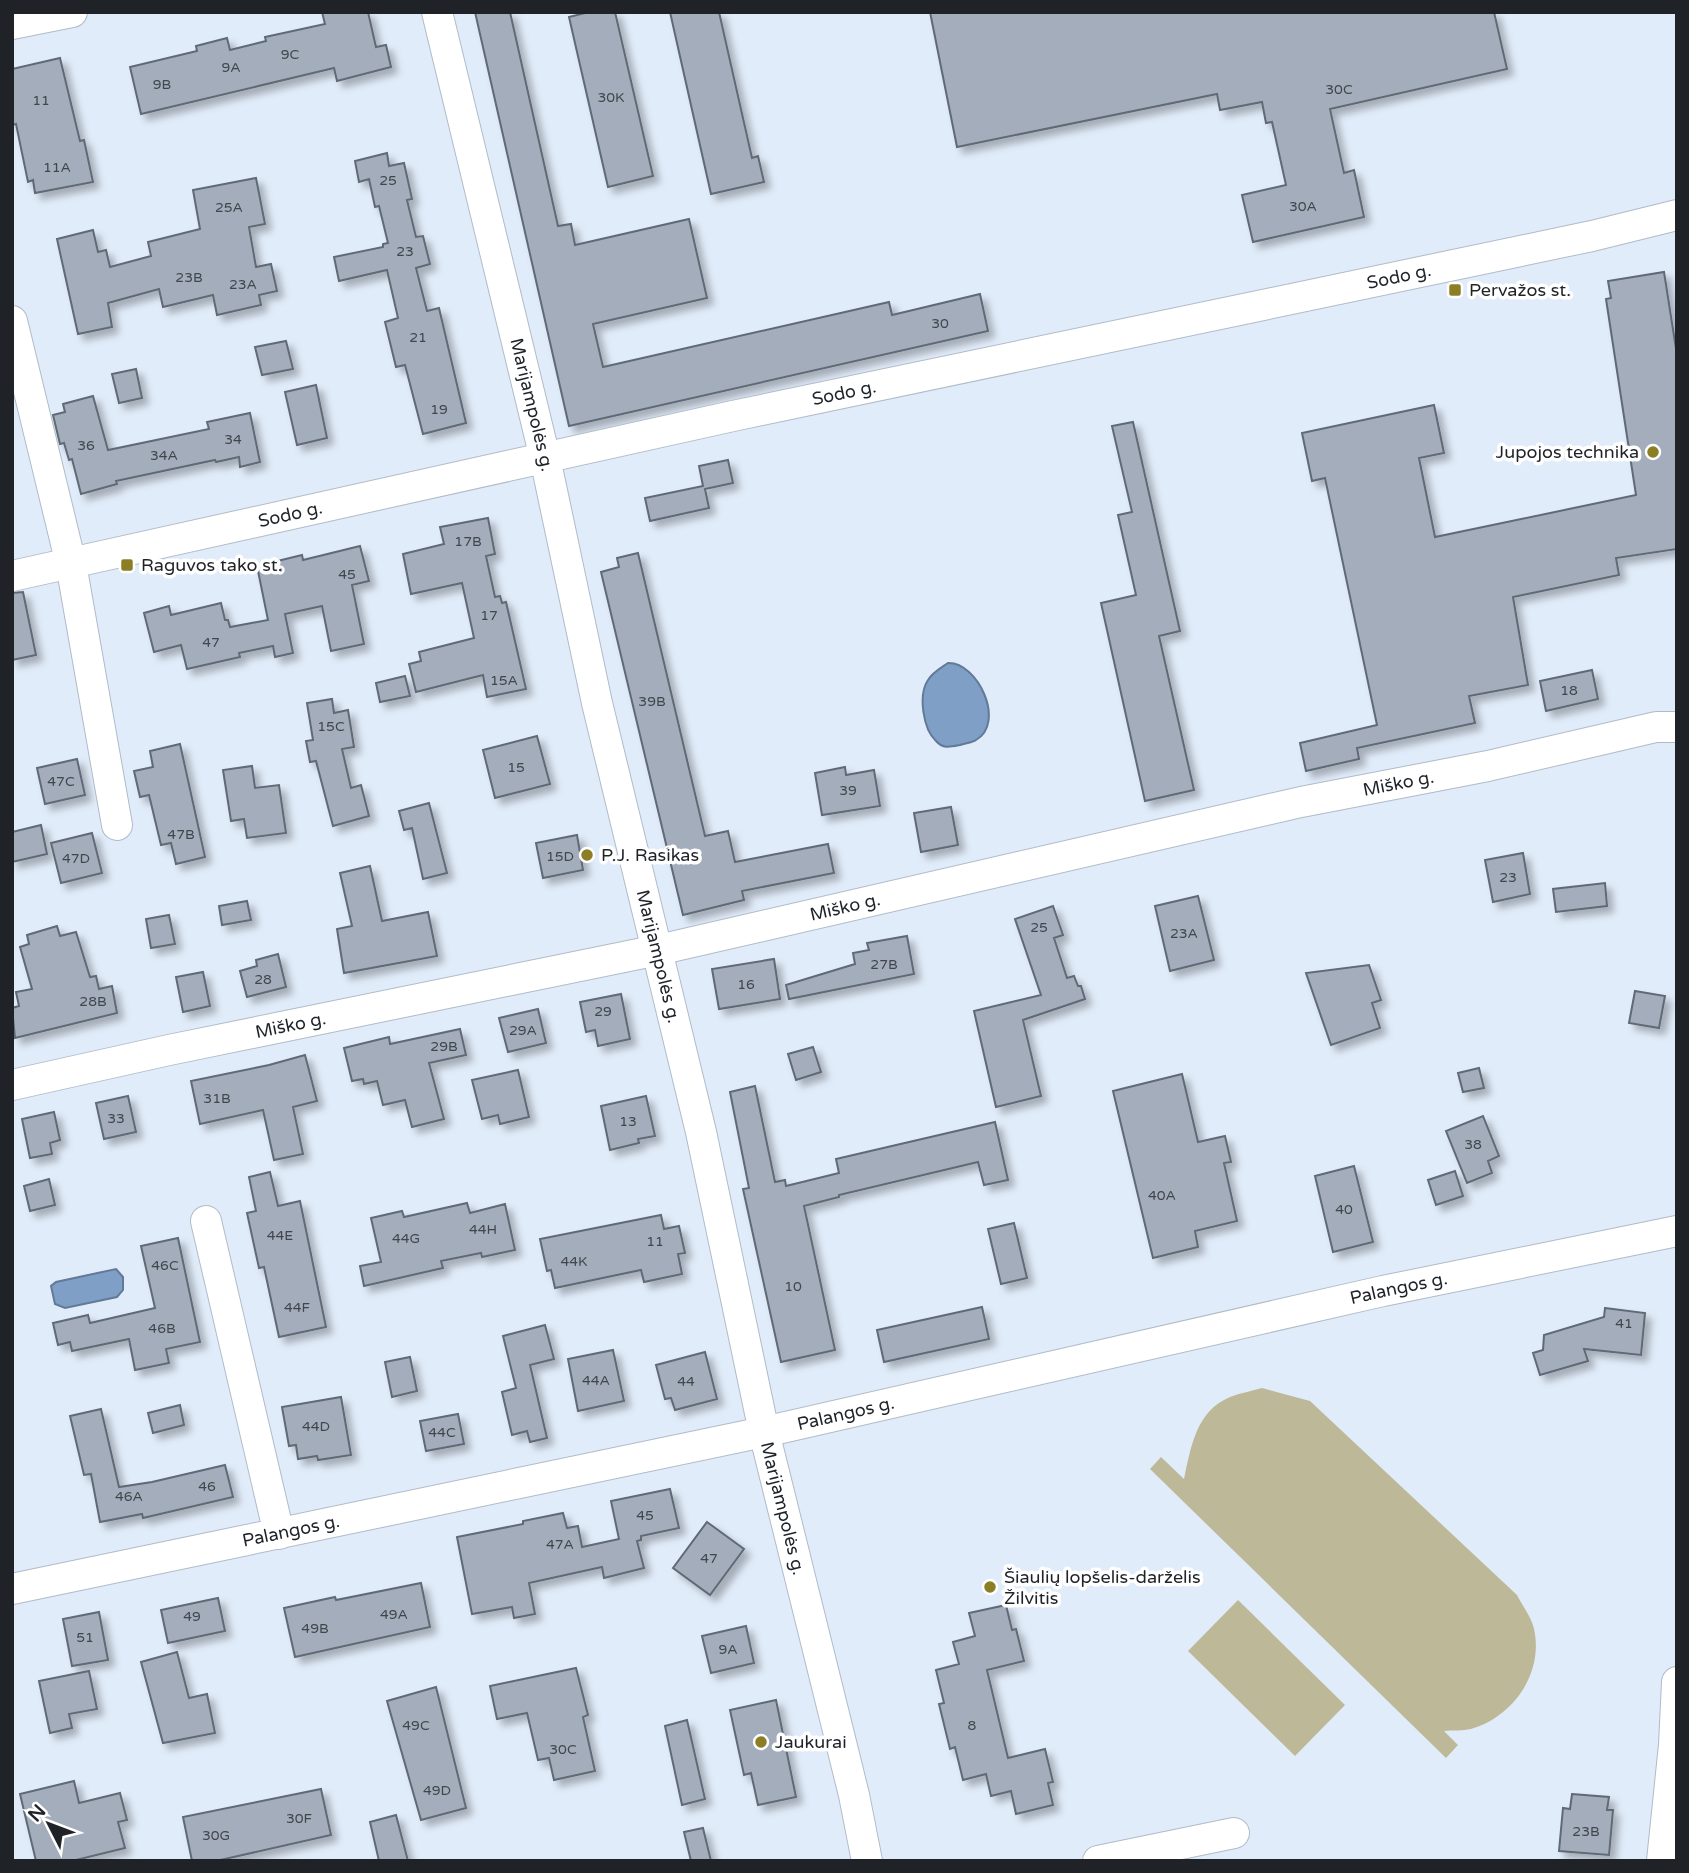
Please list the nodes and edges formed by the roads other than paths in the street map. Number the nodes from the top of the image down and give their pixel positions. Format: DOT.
graph roads {
  1 [pos="72,12"];
  2 [pos="438,12"];
  3 [pos="12,24"];
  4 [pos="1677,215"];
  5 [pos="12,321"];
  6 [pos="545,458"];
  7 [pos="71,564"];
  8 [pos="12,576"];
  9 [pos="1677,727"];
  10 [pos="117,825"];
  11 [pos="658,950"];
  12 [pos="12,1085"];
  13 [pos="206,1222"];
  14 [pos="1677,1231"];
  15 [pos="764,1432"];
  16 [pos="279,1534"];
  17 [pos="12,1589"];
  18 [pos="1677,1682"];
  19 [pos="1234,1833"];
  20 [pos="867,1861"];
  21 [pos="1098,1861"];
  22 [pos="1662,1861"];
  1 -- 3 [label="street"];
  2 -- 6 [label="street, Marijampolės g."];
  4 -- 6 [label="street, Sodo g."];
  5 -- 7 [label="street"];
  6 -- 7 [label="street, Sodo g."];
  6 -- 11 [label="street, Marijampolės g."];
  7 -- 8 [label="street, Sodo g."];
  7 -- 10 [label="street"];
  9 -- 11 [label="street, Miško g."];
  11 -- 12 [label="street, Miško g."];
  11 -- 15 [label="street, Marijampolės g."];
  13 -- 16 [label="street"];
  14 -- 15 [label="street, Palangos g."];
  15 -- 16 [label="street, Palangos g."];
  15 -- 20 [label="street, Marijampolės g."];
  16 -- 17 [label="street, Palangos g."];
  18 -- 22 [label="street"];
  19 -- 21 [label="street"];
}
